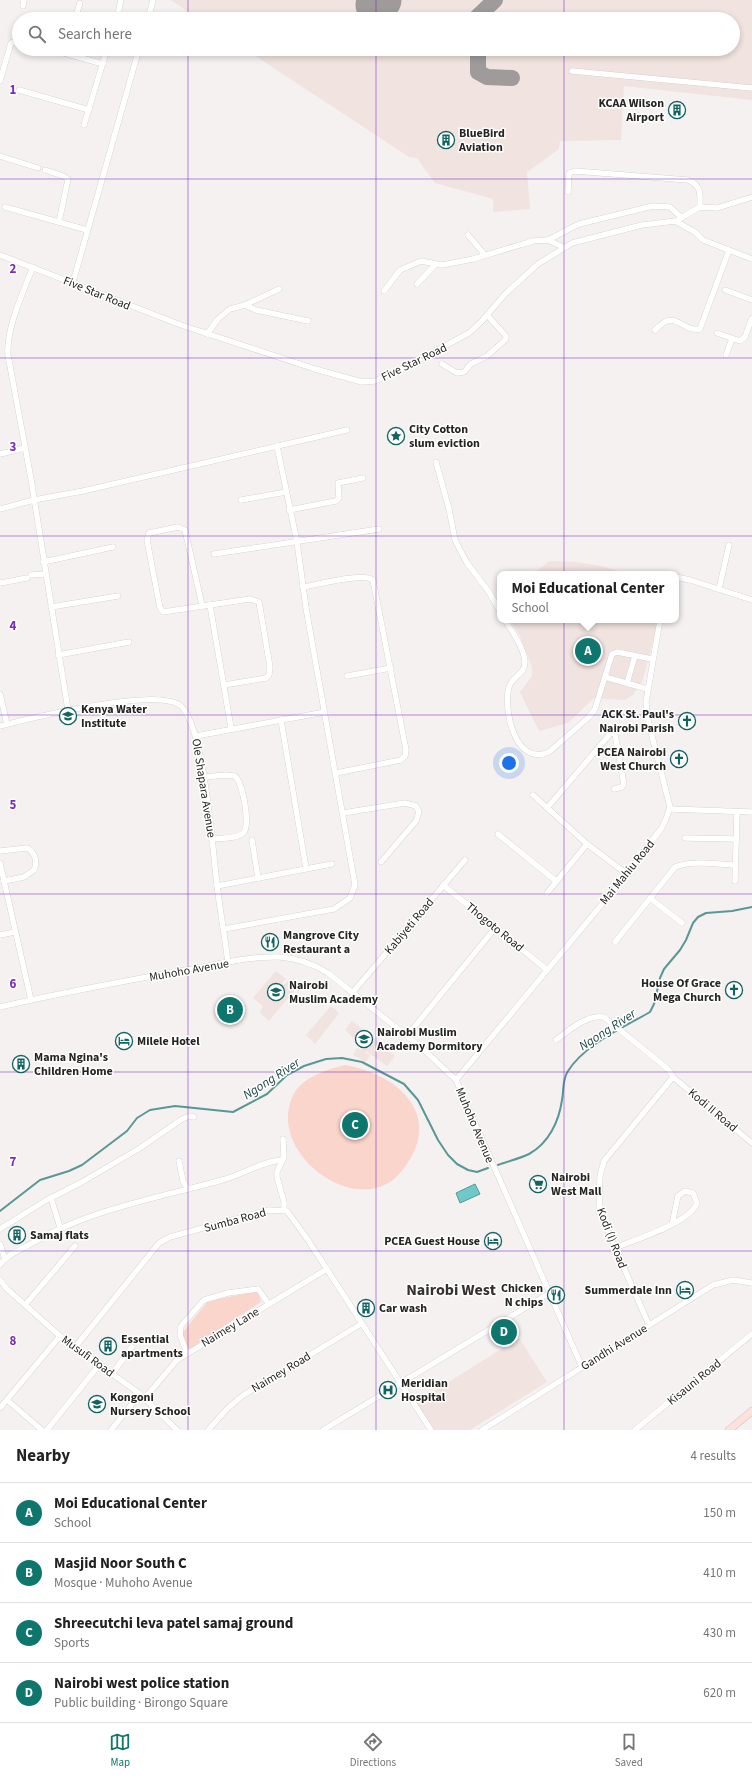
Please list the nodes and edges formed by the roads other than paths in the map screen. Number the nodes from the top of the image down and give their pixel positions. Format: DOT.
graph roads {
  1 [pos="121,0"];
  2 [pos="153,0"];
  3 [pos="80,3"];
  4 [pos="77,12"];
  5 [pos="118,12"];
  6 [pos="150,12"];
  7 [pos="12,43"];
  8 [pos="80,56"];
  9 [pos="105,56"];
  10 [pos="137,56"];
  11 [pos="103,64"];
  12 [pos="572,71"];
  13 [pos="0,81"];
  14 [pos="752,88"];
  15 [pos="19,90"];
  16 [pos="89,110"];
  17 [pos="84,125"];
  18 [pos="0,156"];
  19 [pos="38,168"];
  20 [pos="45,170"];
  21 [pos="568,192"];
  22 [pos="752,197"];
  23 [pos="5,207"];
  24 [pos="700,207"];
  25 [pos="682,218"];
  26 [pos="675,221"];
  27 [pos="59,222"];
  28 [pos="87,230"];
  29 [pos="468,235"];
  30 [pos="548,240"];
  31 [pos="563,247"];
  32 [pos="729,250"];
  33 [pos="0,255"];
  34 [pos="485,255"];
  35 [pos="752,259"];
  36 [pos="435,265"];
  37 [pos="33,267"];
  38 [pos="72,282"];
  39 [pos="417,284"];
  40 [pos="279,288"];
  41 [pos="725,290"];
  42 [pos="384,291"];
  43 [pos="752,300"];
  44 [pos="245,305"];
  45 [pos="488,315"];
  46 [pos="308,321"];
  47 [pos="752,321"];
  48 [pos="655,330"];
  49 [pos="717,333"];
  50 [pos="207,334"];
  51 [pos="732,339"];
  52 [pos="726,355"];
  53 [pos="442,364"];
  54 [pos="347,430"];
  55 [pos="277,446"];
  56 [pos="24,448"];
  57 [pos="0,454"];
  58 [pos="436,462"];
  59 [pos="363,478"];
  60 [pos="286,492"];
  61 [pos="34,500"];
  62 [pos="241,500"];
  63 [pos="0,509"];
  64 [pos="289,510"];
  65 [pos="379,529"];
  66 [pos="297,542"];
  67 [pos="729,545"];
  68 [pos="114,547"];
  69 [pos="214,554"];
  70 [pos="43,562"];
  71 [pos="45,574"];
  72 [pos="679,578"];
  73 [pos="0,583"];
  74 [pos="303,587"];
  75 [pos="719,589"];
  76 [pos="118,596"];
  77 [pos="752,600"];
  78 [pos="202,605"];
  79 [pos="210,605"];
  80 [pos="497,606"];
  81 [pos="51,607"];
  82 [pos="507,623"];
  83 [pos="659,623"];
  84 [pos="129,642"];
  85 [pos="58,654"];
  86 [pos="635,656"];
  87 [pos="652,659"];
  88 [pos="391,668"];
  89 [pos="347,676"];
  90 [pos="605,677"];
  91 [pos="627,683"];
  92 [pos="224,685"];
  93 [pos="647,689"];
  94 [pos="0,694"];
  95 [pos="68,710"];
  96 [pos="325,712"];
  97 [pos="281,720"];
  98 [pos="7,724"];
  99 [pos="0,726"];
  100 [pos="231,728"];
  101 [pos="196,736"];
  102 [pos="336,773"];
  103 [pos="204,777"];
  104 [pos="614,789"];
  105 [pos="533,796"];
  106 [pos="547,808"];
  107 [pos="670,809"];
  108 [pos="737,812"];
  109 [pos="752,812"];
  110 [pos="343,814"];
  111 [pos="498,834"];
  112 [pos="685,838"];
  113 [pos="212,839"];
  114 [pos="736,839"];
  115 [pos="252,840"];
  116 [pos="587,844"];
  117 [pos="0,851"];
  118 [pos="465,860"];
  119 [pos="381,862"];
  120 [pos="0,863"];
  121 [pos="332,864"];
  122 [pos="735,865"];
  123 [pos="306,868"];
  124 [pos="627,874"];
  125 [pos="258,878"];
  126 [pos="4,881"];
  127 [pos="556,881"];
  128 [pos="735,881"];
  129 [pos="443,885"];
  130 [pos="217,886"];
  131 [pos="547,893"];
  132 [pos="650,898"];
  133 [pos="682,923"];
  134 [pos="496,928"];
  135 [pos="224,929"];
  136 [pos="15,932"];
  137 [pos="0,935"];
  138 [pos="615,942"];
  139 [pos="228,963"];
  140 [pos="546,969"];
  141 [pos="353,992"];
  142 [pos="31,1000"];
  143 [pos="0,1007"];
  144 [pos="407,1036"];
  145 [pos="556,1040"];
  146 [pos="673,1077"];
  147 [pos="456,1080"];
  148 [pos="194,1117"];
  149 [pos="283,1139"];
  150 [pos="752,1142"];
  151 [pos="282,1160"];
  152 [pos="179,1161"];
  153 [pos="188,1189"];
  154 [pos="51,1198"];
  155 [pos="284,1210"];
  156 [pos="672,1224"];
  157 [pos="60,1227"];
  158 [pos="0,1229"];
  159 [pos="0,1244"];
  160 [pos="75,1246"];
  161 [pos="614,1248"];
  162 [pos="5,1259"];
  163 [pos="0,1265"];
  164 [pos="327,1269"];
  165 [pos="0,1280"];
  166 [pos="752,1283"];
  167 [pos="548,1294"];
  168 [pos="268,1303"];
  169 [pos="25,1304"];
  170 [pos="361,1324"];
  171 [pos="649,1325"];
  172 [pos="752,1334"];
  173 [pos="60,1336"];
  174 [pos="76,1346"];
  175 [pos="132,1347"];
  176 [pos="187,1353"];
  177 [pos="99,1365"];
  178 [pos="582,1367"];
  179 [pos="112,1374"];
  180 [pos="401,1384"];
  181 [pos="142,1397"];
  182 [pos="7,1400"];
  183 [pos="0,1408"];
  184 [pos="752,1411"];
  185 [pos="42,1430"];
  186 [pos="47,1430"];
  187 [pos="111,1430"];
  188 [pos="176,1430"];
  189 [pos="208,1430"];
  190 [pos="323,1430"];
  191 [pos="431,1430"];
  192 [pos="482,1430"];
  193 [pos="635,1430"];
  194 [pos="729,1430"];
  1 -- 5 [label="street"];
  2 -- 6 [label="street"];
  3 -- 4 [label="street"];
  7 -- 13 [label="street"];
  8 -- 11 [label="street"];
  9 -- 11 [label="street"];
  10 -- 28 [label="street"];
  11 -- 16 [label="street"];
  12 -- 14 [label="street"];
  15 -- 16 [label="street"];
  16 -- 17 [label="street"];
  18 -- 19 [label="street"];
  20 -- 27 [label="street"];
  21 -- 24 [label="street"];
  22 -- 24 [label="street"];
  23 -- 27 [label="street"];
  24 -- 25 [label="street, Five Star Road"];
  25 -- 26 [label="street, Five Star Road"];
  25 -- 30 [label="street"];
  26 -- 31 [label="street, Five Star Road"];
  26 -- 32 [label="street"];
  27 -- 28 [label="street"];
  28 -- 38 [label="street"];
  29 -- 34 [label="street"];
  30 -- 31 [label="street"];
  30 -- 34 [label="street"];
  31 -- 45 [label="street, Five Star Road"];
  32 -- 35 [label="street"];
  32 -- 48 [label="street"];
  33 -- 37 [label="street, Five Star Road"];
  34 -- 36 [label="street"];
  36 -- 39 [label="street"];
  36 -- 42 [label="street"];
  37 -- 38 [label="street, Five Star Road"];
  37 -- 56 [label="street"];
  38 -- 50 [label="street, Five Star Road"];
  40 -- 44 [label="street"];
  41 -- 43 [label="street"];
  44 -- 46 [label="street"];
  44 -- 50 [label="street"];
  45 -- 50 [label="street, Five Star Road"];
  45 -- 53 [label="street"];
  47 -- 51 [label="street"];
  49 -- 51 [label="street"];
  51 -- 52 [label="street"];
  54 -- 55 [label="street"];
  55 -- 60 [label="street"];
  55 -- 61 [label="street"];
  56 -- 57 [label="street"];
  56 -- 61 [label="street"];
  58 -- 80 [label="street"];
  59 -- 64 [label="street"];
  60 -- 62 [label="street"];
  60 -- 64 [label="street"];
  61 -- 63 [label="street"];
  61 -- 70 [label="street"];
  64 -- 66 [label="street"];
  65 -- 66 [label="street"];
  66 -- 69 [label="street"];
  66 -- 74 [label="street"];
  67 -- 75 [label="street"];
  68 -- 70 [label="street"];
  70 -- 71 [label="street"];
  71 -- 73 [label="street"];
  71 -- 81 [label="street"];
  72 -- 75 [label="street"];
  74 -- 88 [label="street"];
  74 -- 96 [label="street"];
  75 -- 77 [label="street"];
  76 -- 81 [label="street"];
  78 -- 78 [label="street"];
  78 -- 79 [label="street"];
  79 -- 92 [label="street"];
  79 -- 92 [label="street"];
  81 -- 85 [label="street"];
  82 -- 90 [label="street"];
  83 -- 87 [label="street"];
  84 -- 85 [label="street"];
  85 -- 95 [label="street"];
  86 -- 87 [label="street"];
  86 -- 90 [label="street"];
  86 -- 91 [label="street"];
  87 -- 93 [label="street"];
  88 -- 89 [label="street"];
  88 -- 102 [label="street"];
  90 -- 91 [label="street"];
  91 -- 93 [label="street"];
  92 -- 100 [label="street"];
  93 -- 107 [label="street"];
  94 -- 98 [label="street"];
  95 -- 98 [label="street, Ole Shapara Avenue"];
  95 -- 101 [label="street, Ole Shapara Avenue"];
  96 -- 97 [label="street"];
  96 -- 102 [label="street"];
  97 -- 100 [label="street"];
  97 -- 123 [label="street"];
  98 -- 99 [label="street, Ole Shapara Avenue"];
  100 -- 101 [label="street"];
  101 -- 103 [label="street, Ole Shapara Avenue"];
  102 -- 110 [label="street"];
  103 -- 113 [label="street, Ole Shapara Avenue"];
  103 -- 113 [label="street"];
  104 -- 106 [label="street"];
  105 -- 106 [label="street"];
  106 -- 116 [label="street"];
  107 -- 108 [label="street"];
  107 -- 124 [label="street, Mai Mahiu Road"];
  108 -- 109 [label="street"];
  108 -- 114 [label="street"];
  110 -- 119 [label="street"];
  110 -- 135 [label="street"];
  111 -- 127 [label="street"];
  112 -- 114 [label="street"];
  113 -- 130 [label="street, Ole Shapara Avenue"];
  114 -- 122 [label="street"];
  115 -- 125 [label="street"];
  116 -- 124 [label="street"];
  116 -- 127 [label="street"];
  117 -- 126 [label="street"];
  118 -- 129 [label="street, Kabiyeti Road"];
  120 -- 126 [label="street"];
  121 -- 123 [label="street"];
  122 -- 128 [label="street"];
  122 -- 132 [label="street"];
  123 -- 125 [label="street"];
  124 -- 140 [label="street, Mai Mahiu Road"];
  125 -- 130 [label="street"];
  126 -- 136 [label="street"];
  127 -- 131 [label="street"];
  129 -- 134 [label="street, Thogoto Road"];
  129 -- 141 [label="street, Kabiyeti Road"];
  130 -- 135 [label="street, Ole Shapara Avenue"];
  132 -- 133 [label="street"];
  132 -- 138 [label="street"];
  134 -- 140 [label="street, Thogoto Road"];
  134 -- 144 [label="street"];
  135 -- 139 [label="street, Ole Shapara Avenue"];
  136 -- 137 [label="street"];
  136 -- 142 [label="street"];
  139 -- 141 [label="street, Muhoho Avenue"];
  139 -- 142 [label="street, Muhoho Avenue"];
  140 -- 147 [label="street, Mai Mahiu Road"];
  141 -- 144 [label="street, Muhoho Avenue"];
  142 -- 143 [label="street, Muhoho Avenue"];
  144 -- 147 [label="street, Muhoho Avenue"];
  145 -- 146 [label="street, Kodi II Road"];
  146 -- 150 [label="street, Kodi II Road"];
  146 -- 161 [label="street, Kodi (I) Road"];
  147 -- 167 [label="street, Muhoho Avenue"];
  148 -- 154 [label="street"];
  149 -- 151 [label="street"];
  151 -- 153 [label="street"];
  151 -- 155 [label="street"];
  152 -- 153 [label="street"];
  153 -- 157 [label="street"];
  154 -- 157 [label="street"];
  154 -- 158 [label="street"];
  155 -- 164 [label="street, Sumba Road"];
  155 -- 174 [label="street, Sumba Road"];
  156 -- 156 [label="street"];
  156 -- 161 [label="street"];
  157 -- 162 [label="street"];
  159 -- 162 [label="street"];
  160 -- 169 [label="street"];
  161 -- 171 [label="street, Kodi (I) Road"];
  162 -- 163 [label="street"];
  164 -- 168 [label="street, Naimey Lane"];
  164 -- 170 [label="street, Sumba Road"];
  165 -- 169 [label="street, Musufi Road"];
  166 -- 171 [label="street, Gandhi Avenue"];
  167 -- 178 [label="street, Muhoho Avenue"];
  167 -- 180 [label="street"];
  168 -- 176 [label="street, Naimey Lane"];
  168 -- 176 [label="street"];
  169 -- 173 [label="street, Musufi Road"];
  170 -- 180 [label="street, Sumba Road"];
  170 -- 189 [label="street, Naimey Road"];
  171 -- 178 [label="street, Gandhi Avenue"];
  172 -- 193 [label="street, Kisauni Road"];
  173 -- 174 [label="street, Musufi Road"];
  173 -- 182 [label="street"];
  174 -- 177 [label="street, Musufi Road"];
  175 -- 179 [label="street"];
  176 -- 181 [label="street, Naimey Lane"];
  177 -- 179 [label="street, Musufi Road"];
  177 -- 186 [label="street"];
  178 -- 192 [label="street, Gandhi Avenue"];
  179 -- 181 [label="street, Musufi Road"];
  180 -- 190 [label="street"];
  180 -- 191 [label="street, Sumba Road"];
  181 -- 187 [label="street, Naimey Lane"];
  181 -- 188 [label="street, Musufi Road"];
  182 -- 183 [label="street"];
  182 -- 185 [label="street"];
  184 -- 194 [label="main road"];
}
